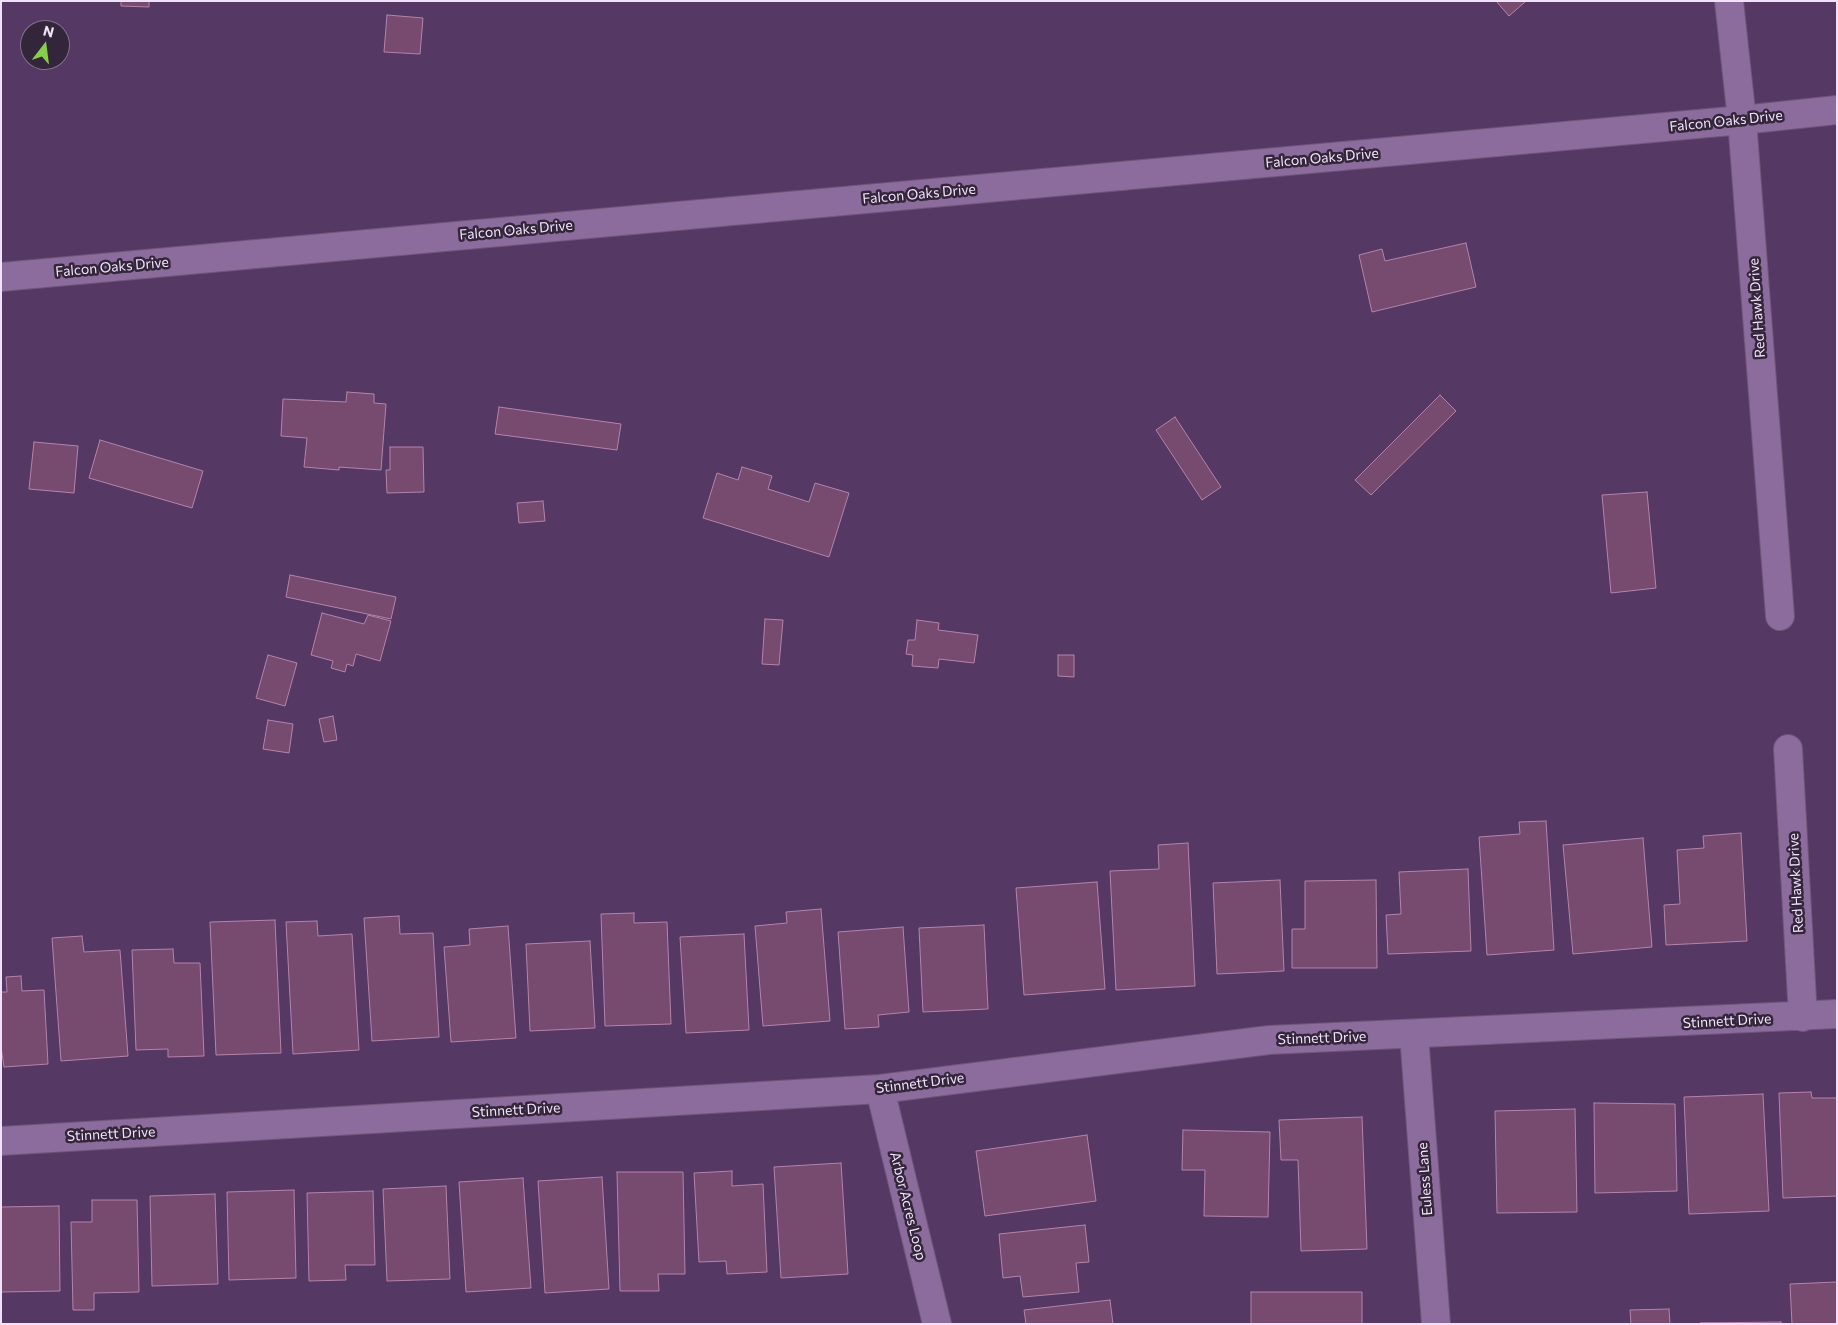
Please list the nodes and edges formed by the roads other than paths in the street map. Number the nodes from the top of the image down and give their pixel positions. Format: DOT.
graph roads {
  1 [pos="1729,1"];
  2 [pos="1837,110"];
  3 [pos="1742,120"];
  4 [pos="1,277"];
  5 [pos="1780,616"];
  6 [pos="1788,749"];
  7 [pos="1837,1014"];
  8 [pos="1803,1017"];
  9 [pos="1414,1035"];
  10 [pos="880,1089"];
  11 [pos="1,1141"];
  12 [pos="937,1324"];
  13 [pos="1436,1324"];
  1 -- 3 [label="street, Red Hawk Drive"];
  2 -- 3 [label="street, Falcon Oaks Drive"];
  3 -- 4 [label="street, Falcon Oaks Drive"];
  3 -- 5 [label="street, Red Hawk Drive"];
  6 -- 8 [label="street, Red Hawk Drive"];
  7 -- 8 [label="street, Stinnett Drive"];
  8 -- 9 [label="street, Stinnett Drive"];
  9 -- 10 [label="street, Stinnett Drive"];
  9 -- 13 [label="street, Euless Lane"];
  10 -- 11 [label="street, Stinnett Drive"];
  10 -- 12 [label="street, Arbor Acres Loop"];
}
